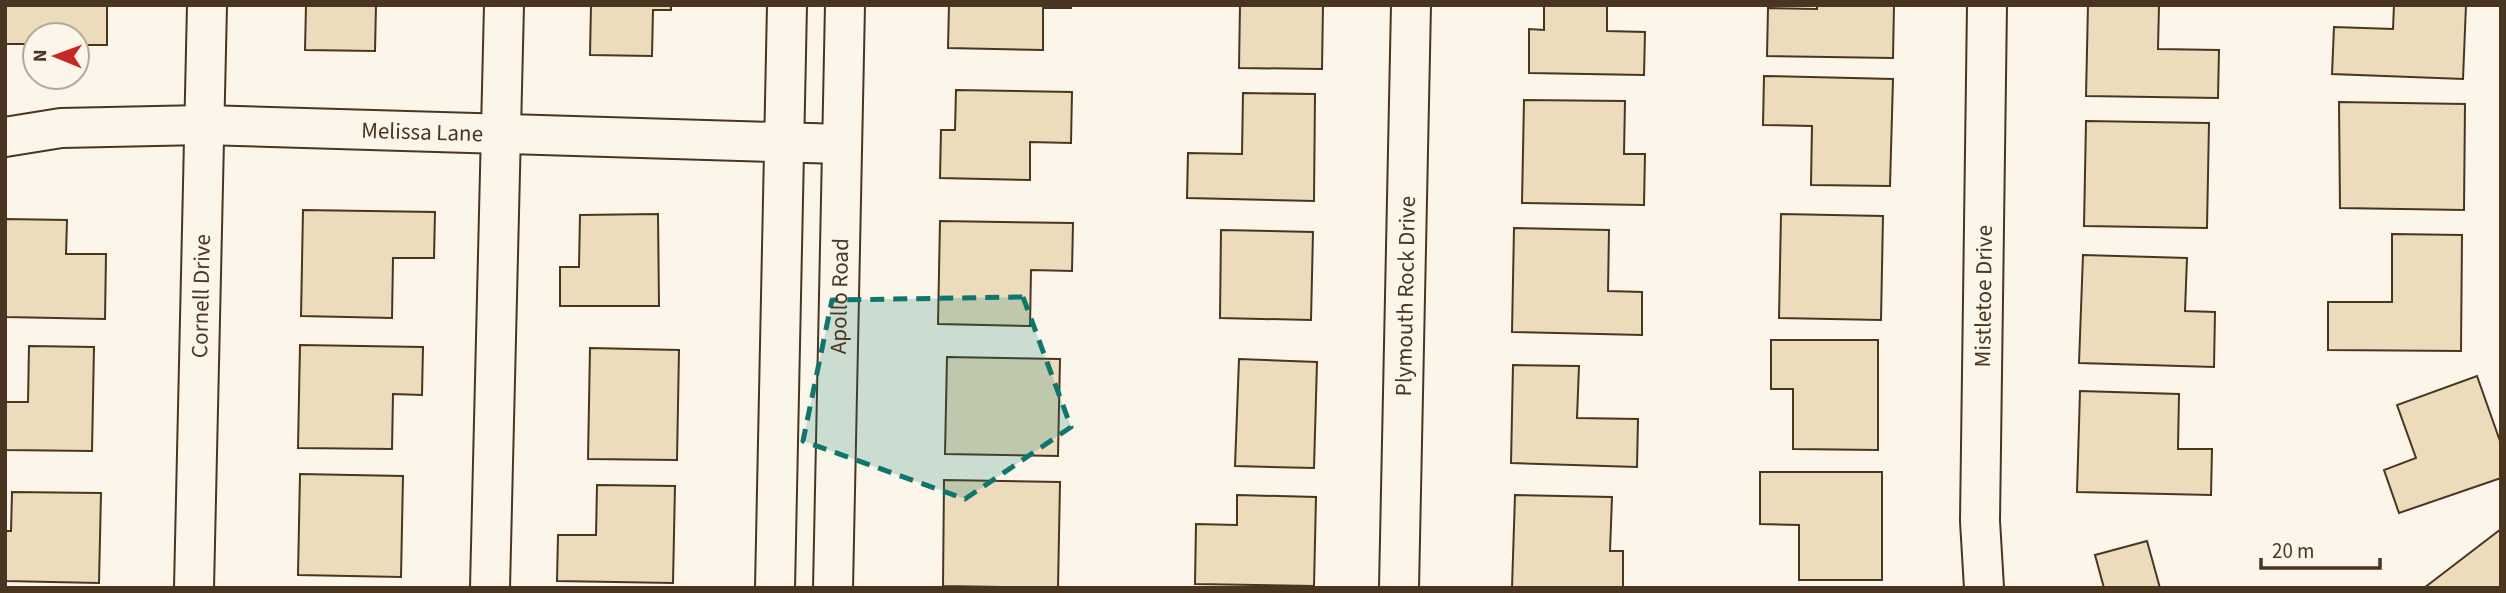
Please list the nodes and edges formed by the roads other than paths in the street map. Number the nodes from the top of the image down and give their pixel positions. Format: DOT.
graph roads {
  1 [pos="206,5"];
  2 [pos="504,5"];
  3 [pos="787,5"];
  4 [pos="845,5"];
  5 [pos="1412,5"];
  6 [pos="1986,5"];
  7 [pos="203,125"];
  8 [pos="501,135"];
  9 [pos="5,137"];
  10 [pos="784,144"];
  11 [pos="842,144"];
  12 [pos="194,588"];
  13 [pos="490,588"];
  14 [pos="775,588"];
  15 [pos="833,588"];
  16 [pos="1399,588"];
  17 [pos="1984,588"];
  1 -- 7 [label="street, Cornell Drive"];
  2 -- 8 [label="street"];
  3 -- 10 [label="street"];
  4 -- 11 [label="street, Apollo Road"];
  5 -- 16 [label="street, Plymouth Rock Drive"];
  6 -- 17 [label="street, Mistletoe Drive"];
  7 -- 8 [label="street, Melissa Lane"];
  7 -- 9 [label="street, Melissa Lane"];
  7 -- 12 [label="street, Cornell Drive"];
  8 -- 10 [label="street, Melissa Lane"];
  8 -- 13 [label="street"];
  10 -- 11 [label="street, Melissa Lane"];
  10 -- 14 [label="street"];
  11 -- 15 [label="street, Apollo Road"];
}
